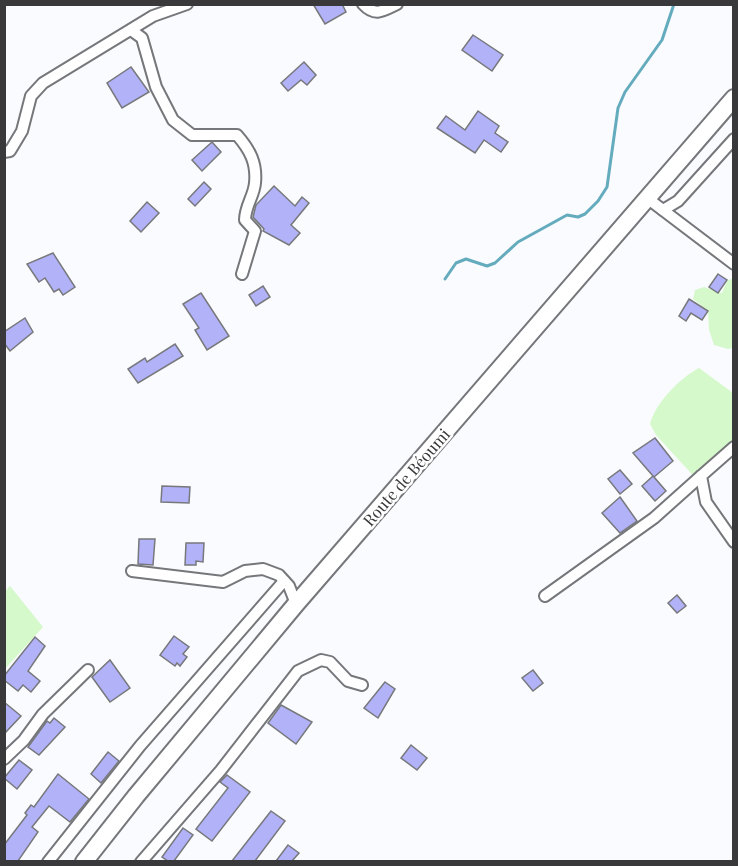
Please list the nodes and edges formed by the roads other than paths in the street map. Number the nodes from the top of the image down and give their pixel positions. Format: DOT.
graph roads {
  1 [pos="187,4"];
  2 [pos="363,4"];
  3 [pos="397,4"];
  4 [pos="131,30"];
  5 [pos="734,99"];
  6 [pos="734,139"];
  7 [pos="4,152"];
  8 [pos="647,198"];
  9 [pos="663,210"];
  10 [pos="734,264"];
  11 [pos="242,274"];
  12 [pos="734,447"];
  13 [pos="700,476"];
  14 [pos="734,542"];
  15 [pos="132,571"];
  16 [pos="284,581"];
  17 [pos="545,596"];
  18 [pos="296,604"];
  19 [pos="88,670"];
  20 [pos="362,685"];
  21 [pos="4,759"];
  22 [pos="48,861"];
  23 [pos="84,861"];
  24 [pos="141,861"];
  1 -- 4 [label="street"];
  2 -- 3 [label="street"];
  4 -- 7 [label="street"];
  4 -- 11 [label="street"];
  5 -- 8 [label="main road, Route de Béoumi"];
  6 -- 9 [label="street"];
  8 -- 9 [label="street"];
  8 -- 18 [label="main road, Route de Béoumi"];
  9 -- 10 [label="street"];
  12 -- 13 [label="street"];
  13 -- 14 [label="street"];
  13 -- 17 [label="street"];
  15 -- 16 [label="street"];
  16 -- 18 [label="street"];
  16 -- 22 [label="street"];
  18 -- 23 [label="main road, Route de Béoumi"];
  19 -- 21 [label="street"];
  20 -- 24 [label="street"];
}
